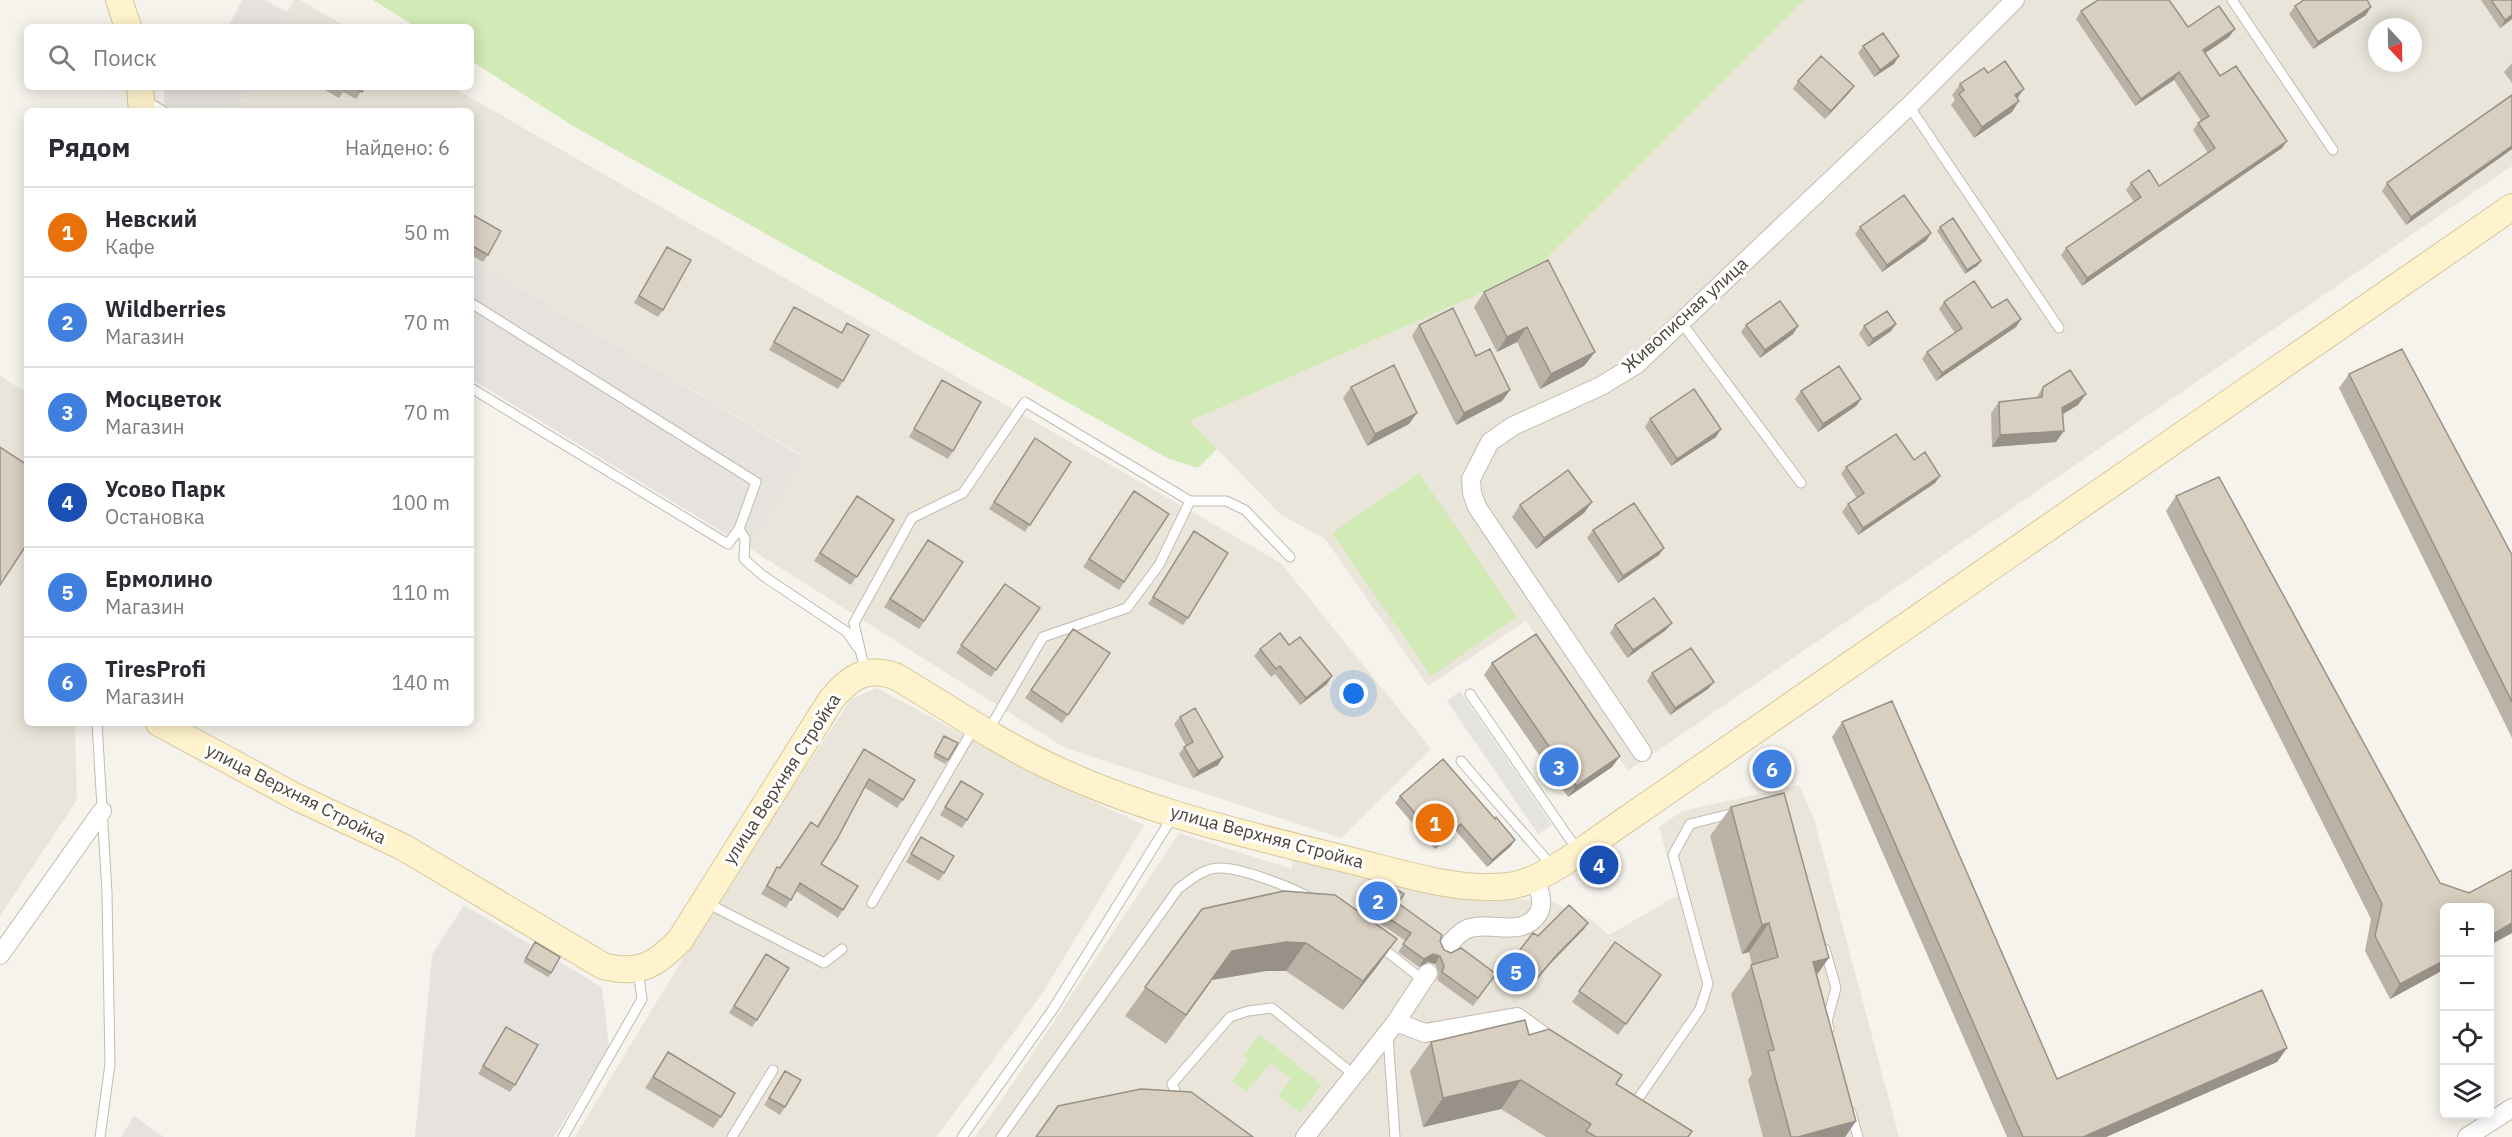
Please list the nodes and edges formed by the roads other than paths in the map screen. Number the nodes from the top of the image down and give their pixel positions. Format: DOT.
graph roads {
  1 [pos="119,0"];
  2 [pos="2015,0"];
  3 [pos="2232,0"];
  4 [pos="127,24"];
  5 [pos="141,98"];
  6 [pos="1909,106"];
  7 [pos="158,108"];
  8 [pos="2333,150"];
  9 [pos="2512,207"];
  10 [pos="474,305"];
  11 [pos="1681,322"];
  12 [pos="2060,328"];
  13 [pos="474,390"];
  14 [pos="1801,483"];
  15 [pos="1190,501"];
  16 [pos="739,529"];
  17 [pos="1290,557"];
  18 [pos="864,663"];
  19 [pos="1470,694"];
  20 [pos="97,726"];
  21 [pos="165,726"];
  22 [pos="982,728"];
  23 [pos="1642,752"];
  24 [pos="1461,761"];
  25 [pos="1748,809"];
  26 [pos="102,810"];
  27 [pos="1174,814"];
  28 [pos="1578,851"];
  29 [pos="1543,873"];
  30 [pos="704,902"];
  31 [pos="1317,902"];
  32 [pos="872,903"];
  33 [pos="1821,933"];
  34 [pos="1371,939"];
  35 [pos="1446,949"];
  36 [pos="843,950"];
  37 [pos="0,955"];
  38 [pos="638,970"];
  39 [pos="1426,976"];
  40 [pos="1392,1027"];
  41 [pos="1833,1042"];
  42 [pos="1572,1057"];
  43 [pos="773,1070"];
  44 [pos="1353,1074"];
  45 [pos="1617,1090"];
  46 [pos="1635,1103"];
  47 [pos="1850,1105"];
  48 [pos="1188,1108"];
  49 [pos="2512,1108"];
  50 [pos="1654,1116"];
  51 [pos="100,1137"];
  52 [pos="563,1137"];
  53 [pos="732,1137"];
  54 [pos="962,1137"];
  55 [pos="1001,1137"];
  56 [pos="1305,1137"];
  57 [pos="1395,1137"];
  58 [pos="1858,1137"];
  59 [pos="2467,1137"];
  1 -- 4 [label="street"];
  2 -- 6 [label="street, Живописная улица"];
  3 -- 8 [label="lane"];
  5 -- 7 [label="lane"];
  6 -- 11 [label="street, Живописная улица"];
  6 -- 12 [label="lane"];
  9 -- 28 [label="street, улица Верхняя Стройка"];
  10 -- 16 [label="lane"];
  11 -- 14 [label="lane"];
  11 -- 23 [label="street, Живописная улица"];
  13 -- 16 [label="lane"];
  15 -- 17 [label="lane"];
  15 -- 18 [label="lane"];
  15 -- 22 [label="lane"];
  16 -- 18 [label="lane"];
  18 -- 22 [label="street, улица Верхняя Стройка"];
  18 -- 30 [label="street, улица Верхняя Стройка"];
  19 -- 28 [label="lane"];
  20 -- 26 [label="lane"];
  21 -- 38 [label="street, улица Верхняя Стройка"];
  22 -- 27 [label="street, улица Верхняя Стройка"];
  22 -- 32 [label="lane"];
  24 -- 29 [label="lane"];
  25 -- 46 [label="lane"];
  26 -- 37 [label="street"];
  26 -- 51 [label="lane"];
  27 -- 29 [label="street, улица Верхняя Стройка"];
  27 -- 54 [label="lane"];
  28 -- 29 [label="street, улица Верхняя Стройка"];
  29 -- 35 [label="street"];
  30 -- 36 [label="lane"];
  30 -- 38 [label="street, улица Верхняя Стройка"];
  31 -- 55 [label="lane"];
  33 -- 41 [label="lane"];
  34 -- 39 [label="lane"];
  38 -- 52 [label="lane"];
  39 -- 40 [label="street"];
  40 -- 42 [label="street"];
  40 -- 44 [label="street"];
  40 -- 57 [label="lane"];
  43 -- 53 [label="lane"];
  44 -- 48 [label="lane"];
  44 -- 56 [label="street"];
  45 -- 46 [label="street"];
  46 -- 50 [label="street"];
  47 -- 58 [label="lane"];
  49 -- 59 [label="street"];
}
